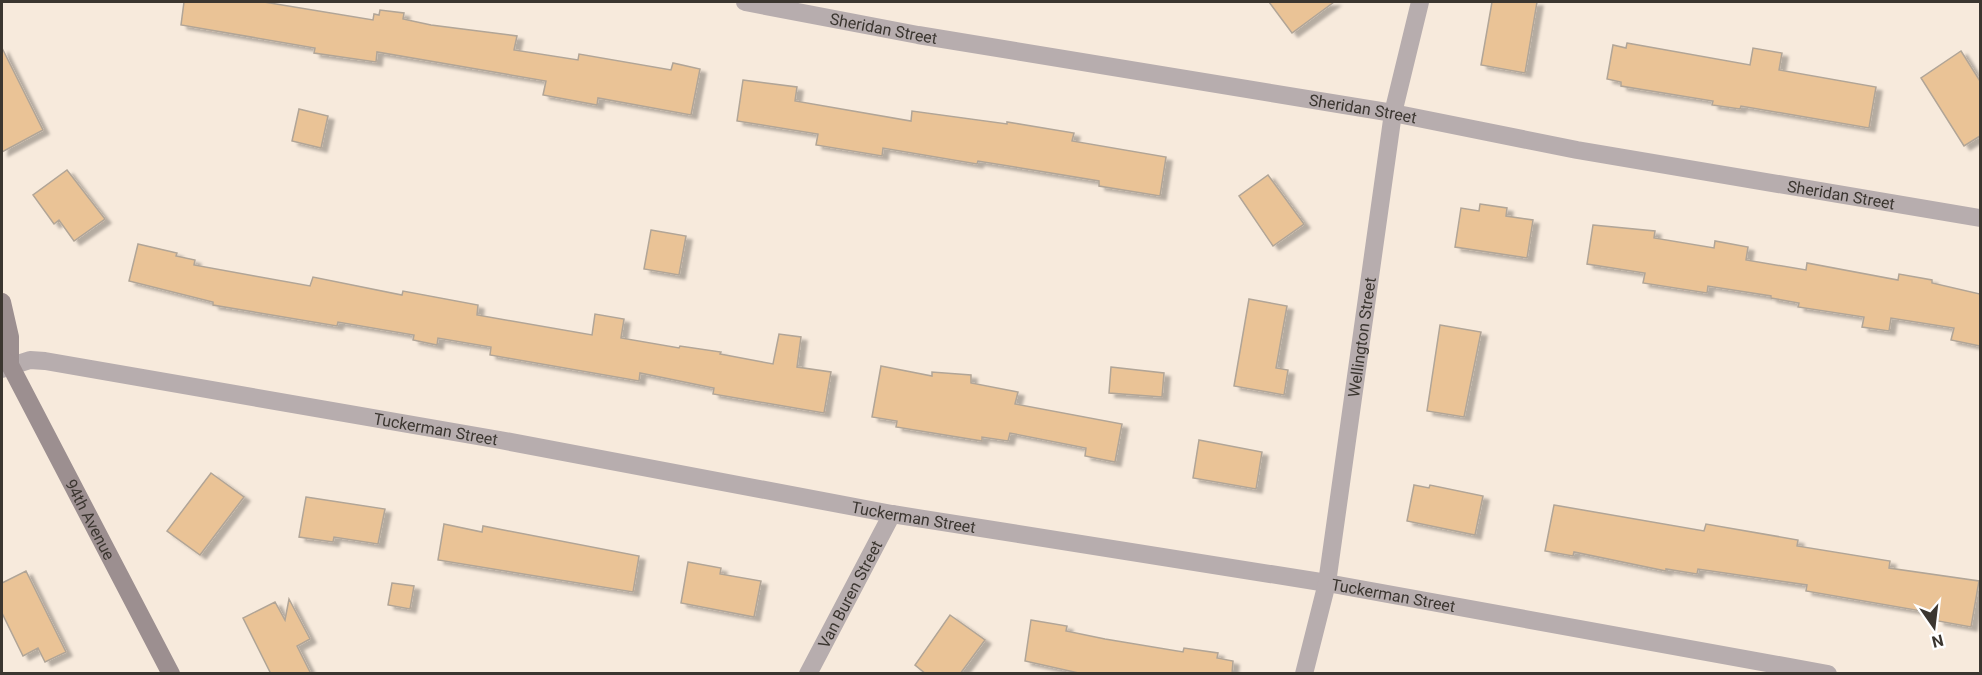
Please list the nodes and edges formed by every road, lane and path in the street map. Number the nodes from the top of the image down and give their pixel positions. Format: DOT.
graph roads {
  1 [pos="745,2"];
  2 [pos="1420,2"];
  3 [pos="1393,113"];
  4 [pos="1980,218"];
  5 [pos="2,302"];
  6 [pos="4,364"];
  7 [pos="892,514"];
  8 [pos="1327,583"];
  9 [pos="171,674"];
  10 [pos="808,674"];
  11 [pos="1304,674"];
  12 [pos="1828,674"];
  1 -- 3 [label="street, Sheridan Street"];
  2 -- 3 [label="street, Wellington Street"];
  3 -- 4 [label="street, Sheridan Street"];
  3 -- 8 [label="street, Wellington Street"];
  5 -- 6 [label="street, 94th Avenue"];
  6 -- 7 [label="street, Tuckerman Street"];
  6 -- 9 [label="street, 94th Avenue"];
  7 -- 8 [label="street, Tuckerman Street"];
  7 -- 10 [label="street, Van Buren Street"];
  8 -- 11 [label="street, Wellington Street"];
  8 -- 12 [label="street, Tuckerman Street"];
}
